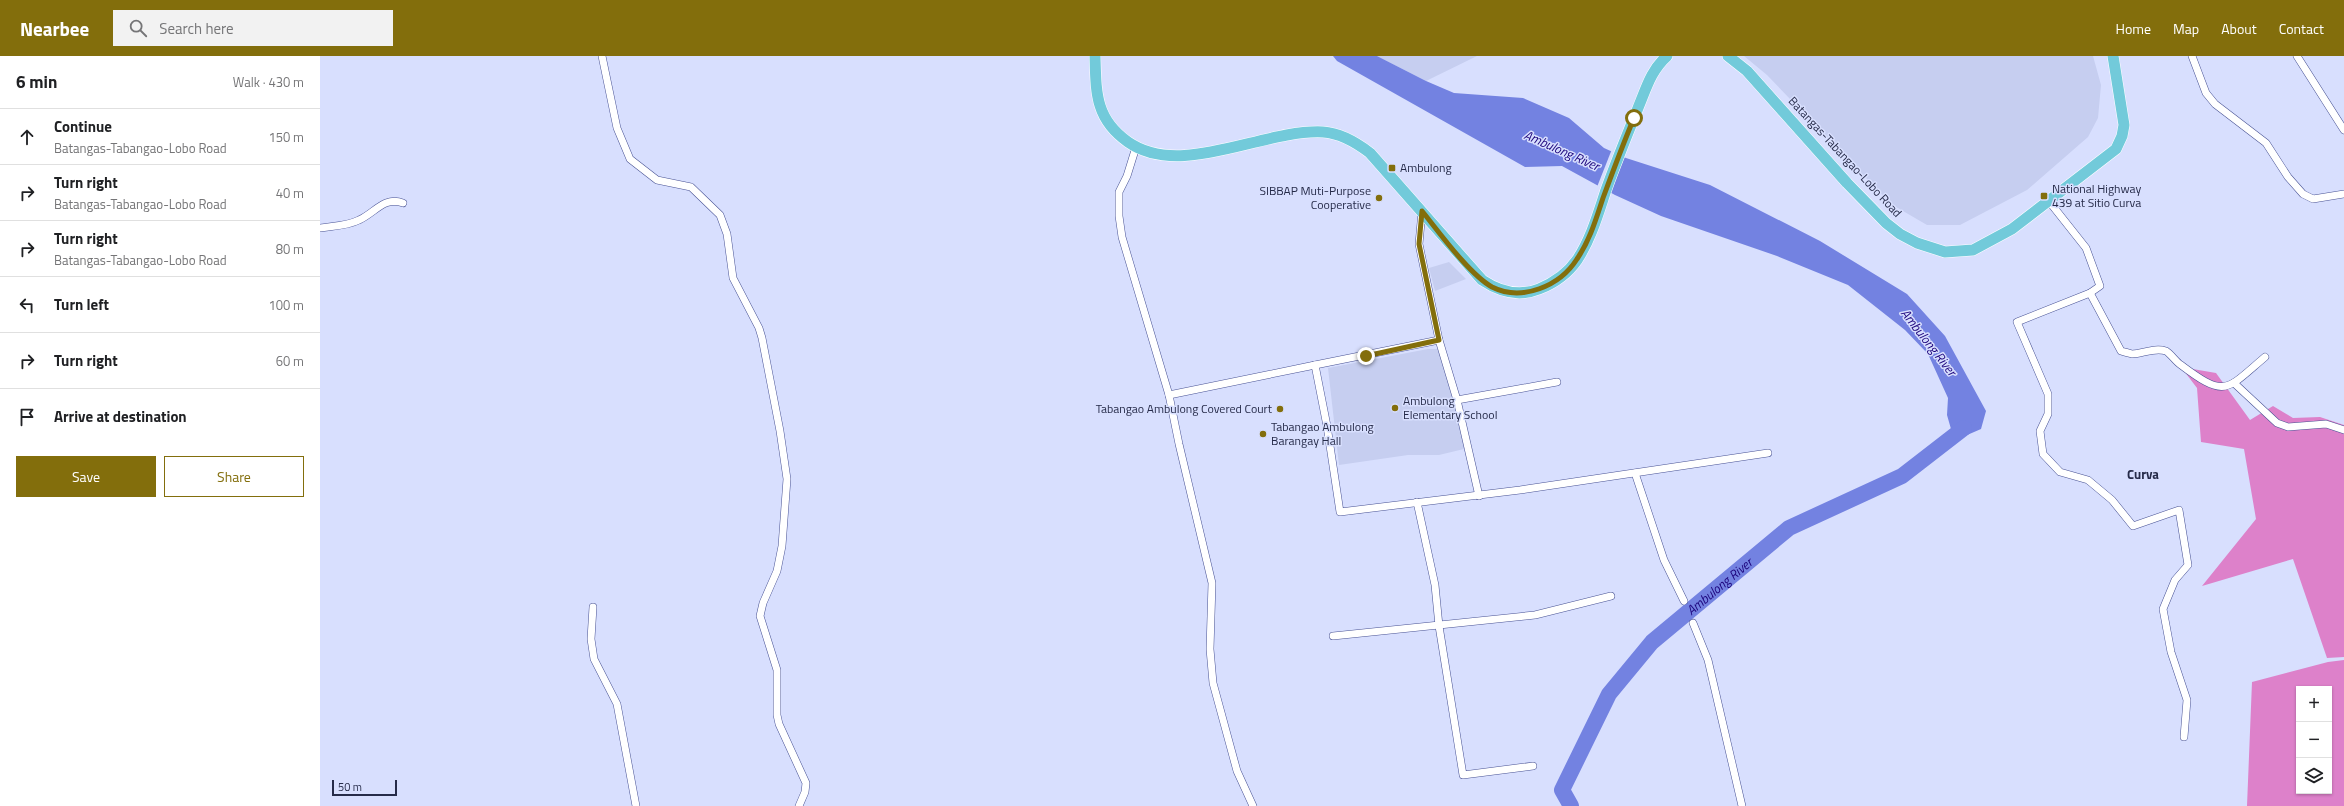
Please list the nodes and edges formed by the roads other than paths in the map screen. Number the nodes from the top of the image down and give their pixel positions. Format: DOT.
graph roads {
  1 [pos="602,56"];
  2 [pos="1095,56"];
  3 [pos="1668,56"];
  4 [pos="1728,56"];
  5 [pos="2113,56"];
  6 [pos="2192,56"];
  7 [pos="2297,56"];
  8 [pos="2344,130"];
  9 [pos="1136,148"];
  10 [pos="2344,194"];
  11 [pos="2048,200"];
  12 [pos="403,203"];
  13 [pos="1422,211"];
  14 [pos="320,228"];
  15 [pos="2090,293"];
  16 [pos="1439,340"];
  17 [pos="2265,357"];
  18 [pos="1314,365"];
  19 [pos="1557,382"];
  20 [pos="2234,383"];
  21 [pos="1169,395"];
  22 [pos="1457,400"];
  23 [pos="2344,430"];
  24 [pos="1768,453"];
  25 [pos="1634,472"];
  26 [pos="1479,496"];
  27 [pos="1416,502"];
  28 [pos="1611,596"];
  29 [pos="1684,601"];
  30 [pos="593,607"];
  31 [pos="1693,623"];
  32 [pos="1439,626"];
  33 [pos="1333,636"];
  34 [pos="2184,737"];
  35 [pos="1533,766"];
  36 [pos="636,806"];
  37 [pos="799,806"];
  38 [pos="1253,806"];
  39 [pos="1742,806"];
  1 -- 37 [label="street"];
  2 -- 9 [label="main road"];
  3 -- 13 [label="main road"];
  4 -- 11 [label="main road, Batangas-Tabangao-Lobo Road"];
  5 -- 11 [label="main road, Batangas-Tabangao-Lobo Road"];
  6 -- 10 [label="street"];
  7 -- 8 [label="street"];
  9 -- 13 [label="main road"];
  9 -- 21 [label="street"];
  11 -- 15 [label="street"];
  12 -- 14 [label="street"];
  13 -- 16 [label="street"];
  15 -- 20 [label="street"];
  15 -- 34 [label="street"];
  16 -- 18 [label="street"];
  16 -- 22 [label="street"];
  17 -- 20 [label="street"];
  18 -- 21 [label="street"];
  18 -- 27 [label="street"];
  19 -- 22 [label="street"];
  20 -- 23 [label="street"];
  21 -- 38 [label="street"];
  22 -- 26 [label="street"];
  24 -- 25 [label="street"];
  25 -- 26 [label="street"];
  25 -- 29 [label="street"];
  26 -- 27 [label="street"];
  27 -- 32 [label="street"];
  28 -- 32 [label="street"];
  30 -- 36 [label="street"];
  31 -- 39 [label="street"];
  32 -- 33 [label="street"];
  32 -- 35 [label="street"];
}
